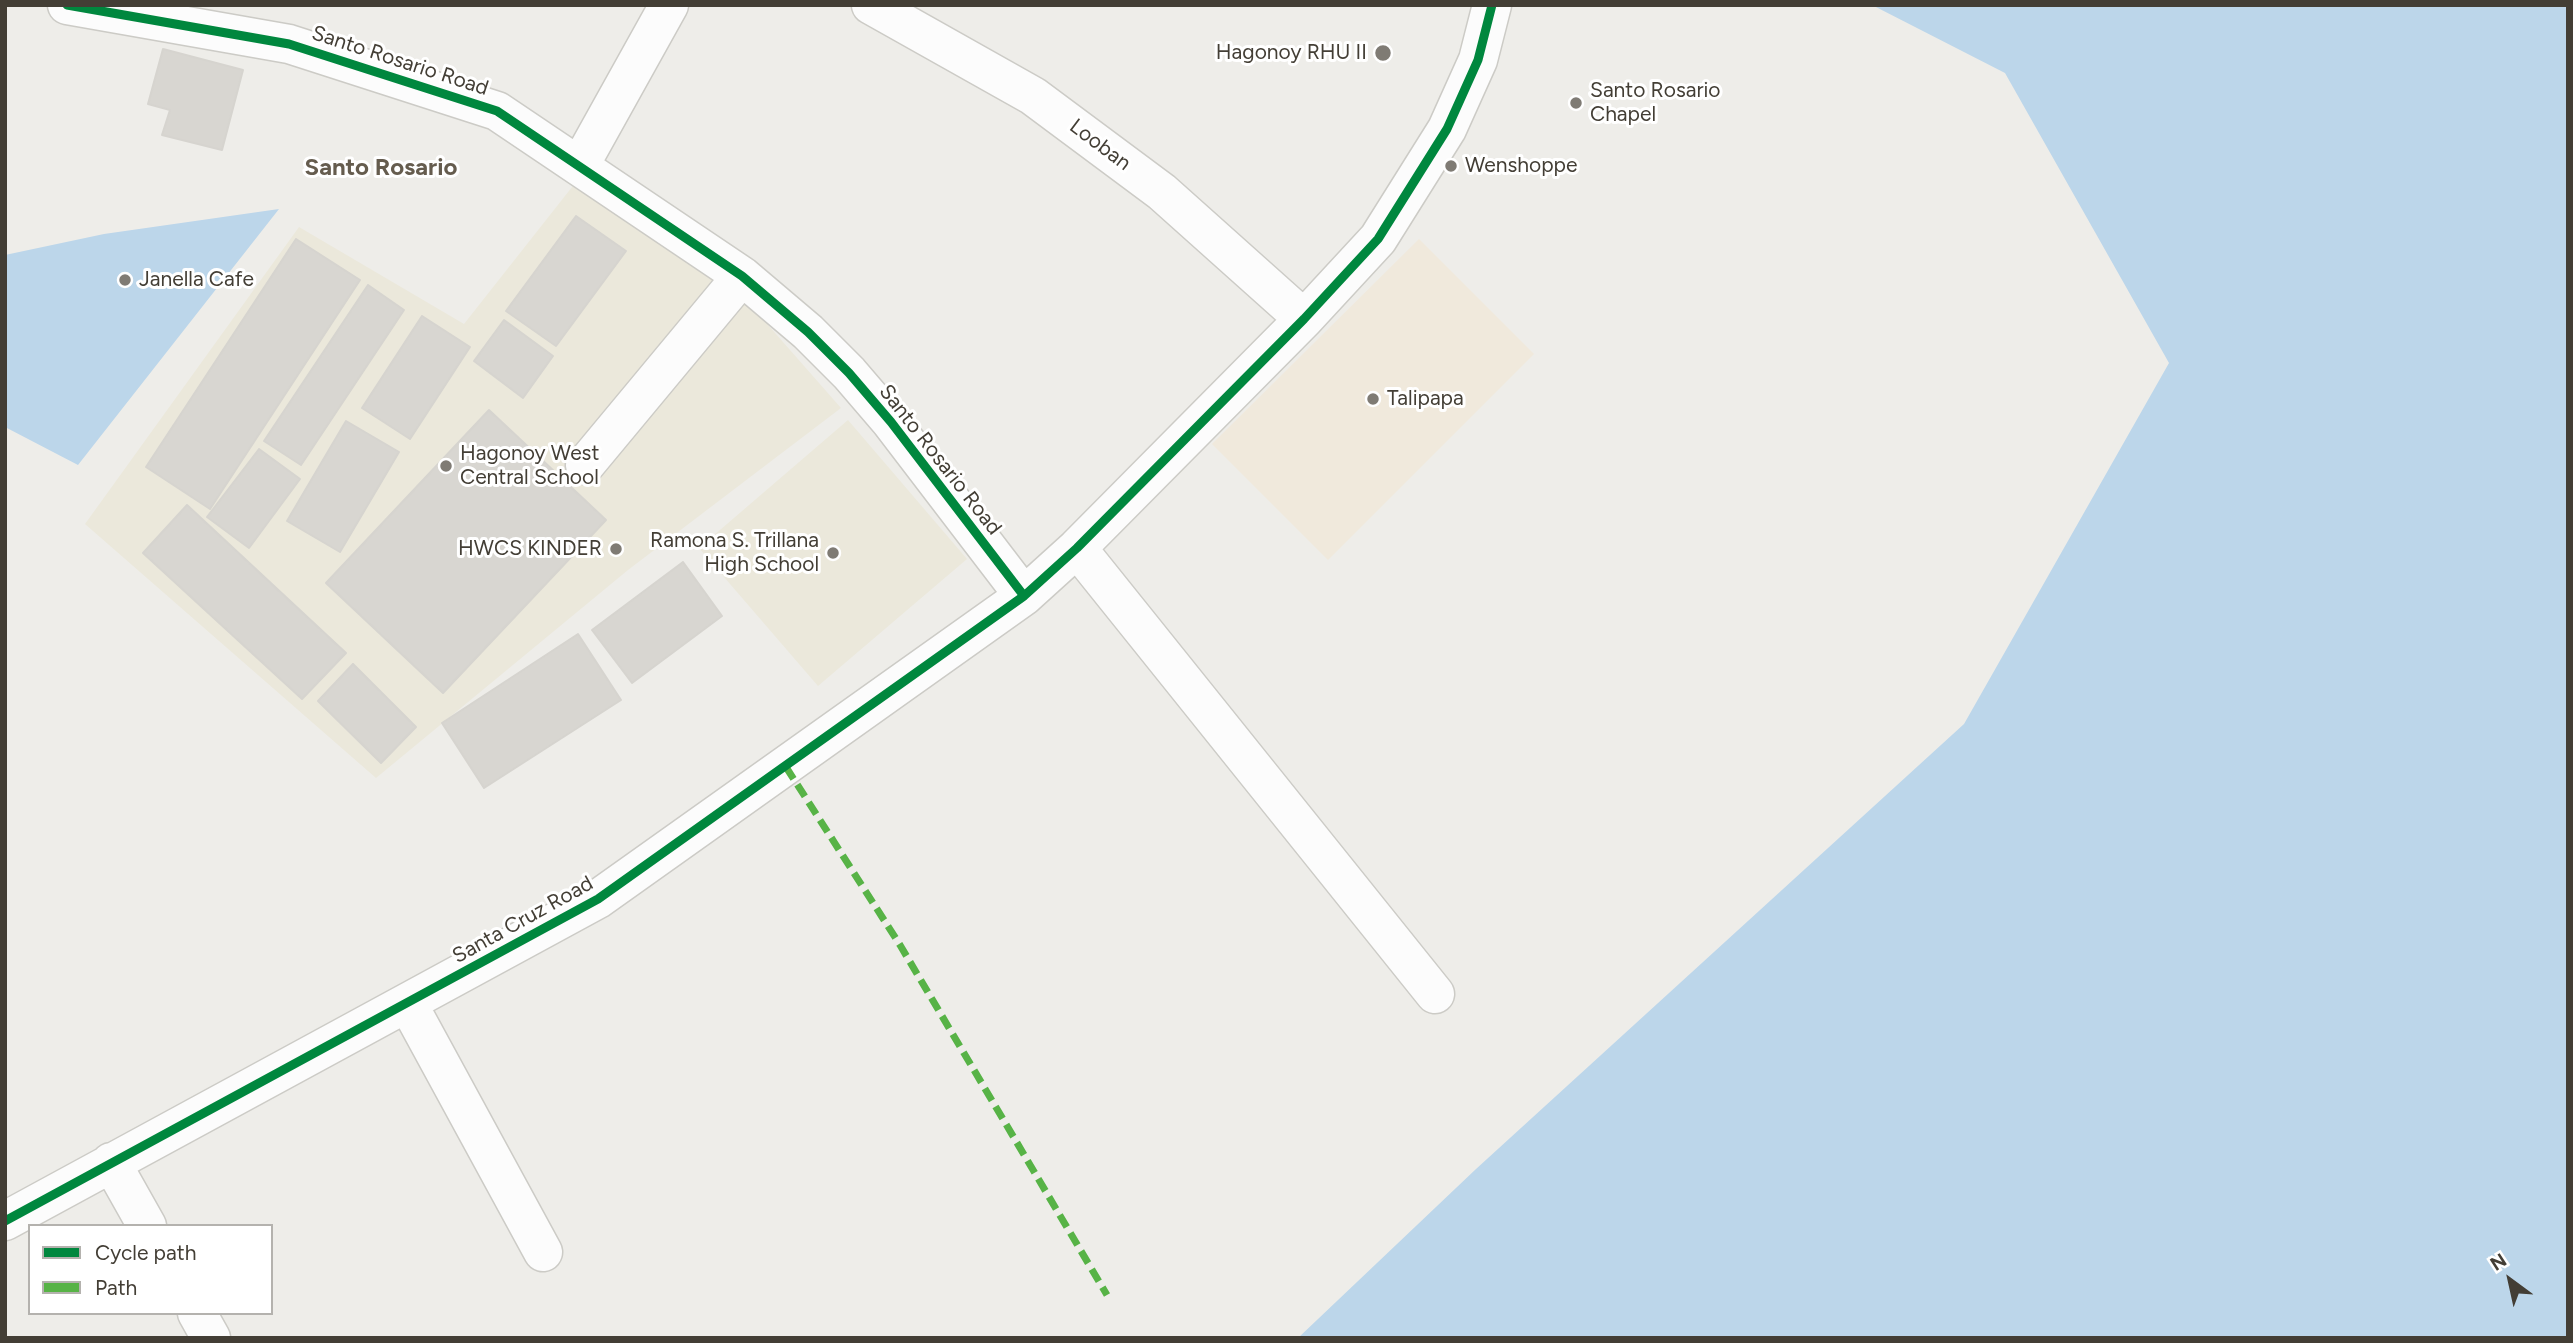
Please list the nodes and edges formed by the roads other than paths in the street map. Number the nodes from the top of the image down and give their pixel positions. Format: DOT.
graph roads {
  1 [pos="67,5"];
  2 [pos="669,5"];
  3 [pos="871,5"];
  4 [pos="1492,5"];
  5 [pos="580,165"];
  6 [pos="742,276"];
  7 [pos="1304,318"];
  8 [pos="585,465"];
  9 [pos="1076,548"];
  10 [pos="1024,596"];
  11 [pos="1435,994"];
  12 [pos="408,1004"];
  13 [pos="111,1162"];
  14 [pos="5,1221"];
  15 [pos="146,1224"];
  16 [pos="543,1252"];
  17 [pos="198,1315"];
  18 [pos="211,1338"];
  1 -- 5 [label="street, Santo Rosario Road"];
  2 -- 5 [label="street"];
  3 -- 7 [label="street, Looban"];
  4 -- 7 [label="street"];
  5 -- 6 [label="street, Santo Rosario Road"];
  6 -- 8 [label="street"];
  6 -- 10 [label="street, Santo Rosario Road"];
  7 -- 9 [label="street"];
  9 -- 10 [label="street"];
  9 -- 11 [label="street"];
  10 -- 12 [label="street, Santa Cruz Road"];
  12 -- 13 [label="street, Santa Cruz Road"];
  12 -- 16 [label="street"];
  13 -- 14 [label="street, Santa Cruz Road"];
  13 -- 15 [label="street"];
  17 -- 18 [label="street"];
}
